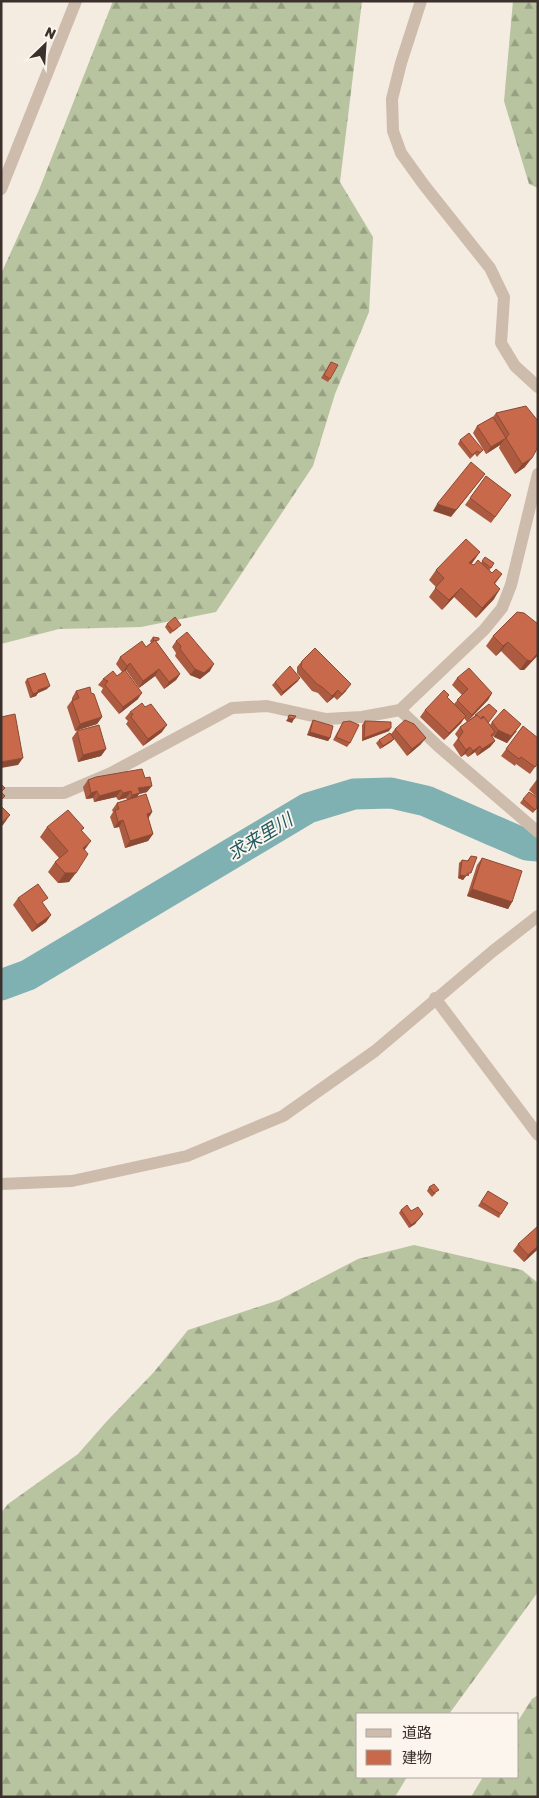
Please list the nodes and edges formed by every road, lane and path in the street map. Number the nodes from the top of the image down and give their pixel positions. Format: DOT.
graph roads {
  1 [pos="76,1"];
  2 [pos="421,1"];
  3 [pos="1,189"];
  4 [pos="538,387"];
  5 [pos="538,474"];
  6 [pos="400,710"];
  7 [pos="1,793"];
  8 [pos="538,832"];
  9 [pos="538,916"];
  10 [pos="435,998"];
  11 [pos="538,1135"];
  12 [pos="1,1184"];
  1 -- 3 [label="street"];
  2 -- 4 [label="street"];
  5 -- 6 [label="street"];
  6 -- 7 [label="street"];
  6 -- 8 [label="street"];
  9 -- 10 [label="street"];
  10 -- 11 [label="street"];
  10 -- 12 [label="street"];
}
